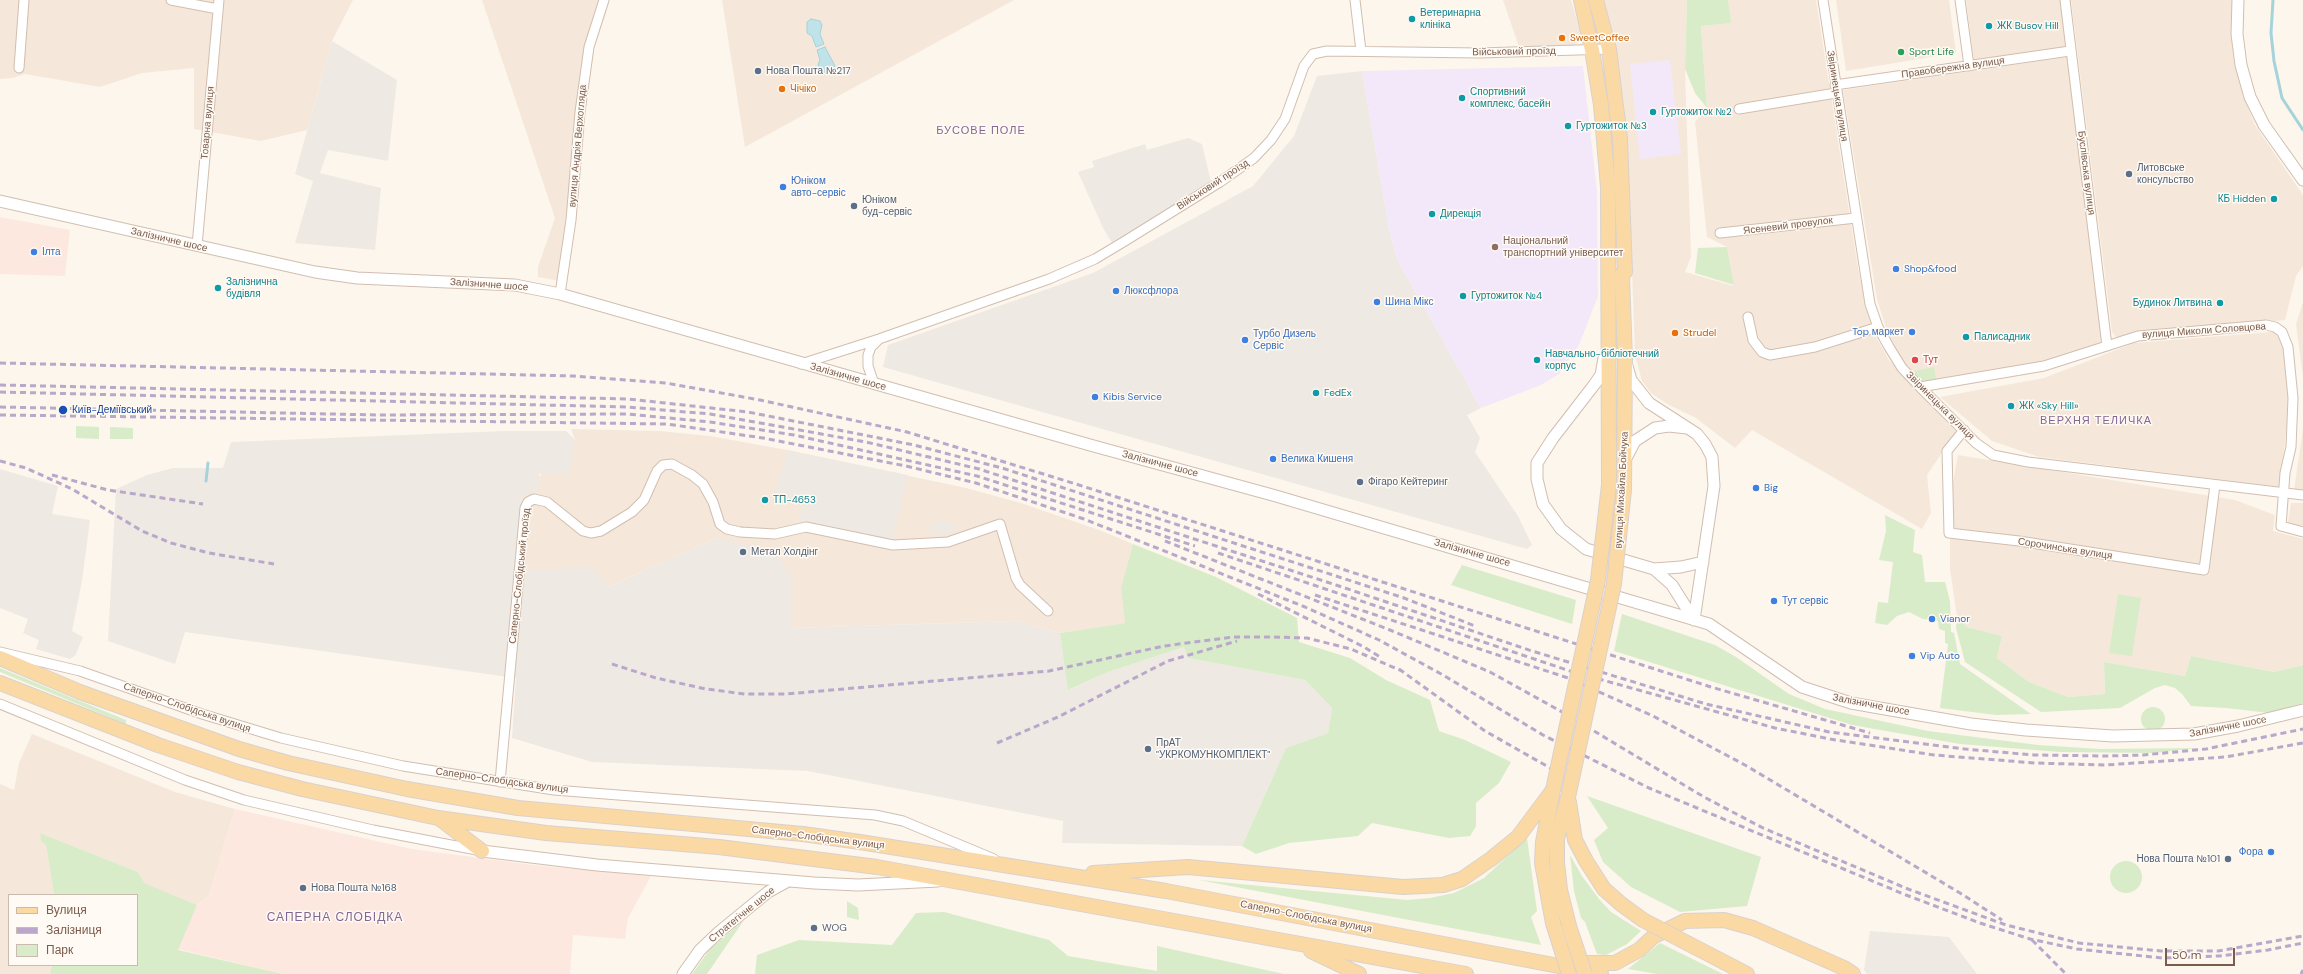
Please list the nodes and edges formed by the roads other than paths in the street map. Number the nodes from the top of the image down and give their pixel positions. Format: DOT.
graph roads {
  1 [pos="24,0"];
  2 [pos="171,0"];
  3 [pos="604,0"];
  4 [pos="1355,0"];
  5 [pos="1581,0"];
  6 [pos="1596,0"];
  7 [pos="1823,0"];
  8 [pos="1960,0"];
  9 [pos="2065,0"];
  10 [pos="2238,0"];
  11 [pos="218,4"];
  12 [pos="1609,49"];
  13 [pos="1592,50"];
  14 [pos="1361,51"];
  15 [pos="2070,51"];
  16 [pos="1969,66"];
  17 [pos="19,68"];
  18 [pos="1836,89"];
  19 [pos="1739,109"];
  20 [pos="2303,180"];
  21 [pos="0,201"];
  22 [pos="1856,218"];
  23 [pos="1720,234"];
  24 [pos="197,246"];
  25 [pos="560,294"];
  26 [pos="1748,317"];
  27 [pos="1609,320"];
  28 [pos="1878,326"];
  29 [pos="879,339"];
  30 [pos="2107,346"];
  31 [pos="1625,360"];
  32 [pos="801,364"];
  33 [pos="874,384"];
  34 [pos="1920,387"];
  35 [pos="1688,428"];
  36 [pos="1964,430"];
  37 [pos="1625,460"];
  38 [pos="2215,485"];
  39 [pos="2283,494"];
  40 [pos="2303,495"];
  41 [pos="2303,532"];
  42 [pos="1703,562"];
  43 [pos="1654,569"];
  44 [pos="1048,611"];
  45 [pos="1694,620"];
  46 [pos="0,652"];
  47 [pos="0,658"];
  48 [pos="0,683"];
  49 [pos="0,705"];
  50 [pos="2303,710"];
  51 [pos="500,782"];
  52 [pos="1553,790"];
  53 [pos="1568,797"];
  54 [pos="438,818"];
  55 [pos="482,851"];
  56 [pos="1010,866"];
  57 [pos="1052,873"];
  58 [pos="955,880"];
  59 [pos="790,881"];
  60 [pos="1294,943"];
  61 [pos="1520,958"];
  62 [pos="683,974"];
  63 [pos="1359,974"];
  64 [pos="1466,974"];
  65 [pos="1569,974"];
  66 [pos="1585,974"];
  67 [pos="1601,974"];
  68 [pos="1748,974"];
  69 [pos="1853,974"];
  1 -- 17 [label="street"];
  2 -- 11 [label="street"];
  3 -- 25 [label="street, вулиця Андрія Верхогляда"];
  4 -- 14 [label="street"];
  5 -- 13 [label="main road, вулиця Михайла Бойчука"];
  6 -- 12 [label="main road, вулиця Михайла Бойчука"];
  7 -- 18 [label="street, Звіринецька вулиця"];
  8 -- 16 [label="street"];
  9 -- 15 [label="street, Буслівська вулиця"];
  10 -- 20 [label="street"];
  11 -- 24 [label="street, Товарна вулиця"];
  12 -- 13 [label="street, Військовий проїзд"];
  12 -- 31 [label="main road, вулиця Михайла Бойчука"];
  13 -- 14 [label="street, Військовий проїзд"];
  13 -- 27 [label="main road, вулиця Михайла Бойчука"];
  14 -- 29 [label="street, Військовий проїзд"];
  15 -- 16 [label="street, Правобережна вулиця"];
  15 -- 30 [label="street, Буслівська вулиця"];
  16 -- 18 [label="street, Правобережна вулиця"];
  18 -- 19 [label="street, Правобережна вулиця"];
  18 -- 22 [label="street, Звіринецька вулиця"];
  21 -- 24 [label="street, Залізничне шосе"];
  22 -- 23 [label="street, Ясеневий провулок"];
  22 -- 28 [label="street, Звіринецька вулиця"];
  24 -- 25 [label="street, Залізничне шосе"];
  25 -- 32 [label="street, Залізничне шосе"];
  26 -- 28 [label="street"];
  27 -- 43 [label="street"];
  27 -- 52 [label="main road, вулиця Михайла Бойчука, bridge"];
  28 -- 34 [label="street, Звіринецька вулиця"];
  29 -- 32 [label="street, Військовий проїзд"];
  29 -- 33 [label="street"];
  30 -- 34 [label="street, вулиця Миколи Соловцова"];
  30 -- 39 [label="street, вулиця Миколи Соловцова"];
  31 -- 35 [label="street"];
  31 -- 37 [label="main road, вулиця Михайла Бойчука"];
  32 -- 33 [label="street, Залізничне шосе"];
  33 -- 45 [label="street, Залізничне шосе"];
  34 -- 36 [label="street, Звіринецька вулиця"];
  35 -- 37 [label="street"];
  35 -- 42 [label="street"];
  36 -- 38 [label="street, Звіринецька вулиця"];
  36 -- 38 [label="street, Сорочинська вулиця"];
  37 -- 53 [label="main road, вулиця Михайла Бойчука, bridge"];
  38 -- 39 [label="street, Звіринецька вулиця"];
  39 -- 40 [label="street, Звіринецька вулиця"];
  39 -- 41 [label="street, вулиця Миколи Соловцова"];
  42 -- 43 [label="street"];
  42 -- 45 [label="street"];
  43 -- 45 [label="street"];
  44 -- 51 [label="street, Саперно-Слобідський проїзд"];
  45 -- 50 [label="street, Залізничне шосе"];
  46 -- 51 [label="street, Саперно-Слобідська вулиця"];
  47 -- 56 [label="main road, Саперно-Слобідська вулиця"];
  48 -- 54 [label="main road, Саперно-Слобідська вулиця"];
  49 -- 55 [label="street, Саперно-Слобідська вулиця"];
  51 -- 56 [label="street, Саперно-Слобідська вулиця"];
  52 -- 57 [label="main road"];
  52 -- 65 [label="main road, вулиця Михайла Бойчука, bridge"];
  53 -- 66 [label="main road, вулиця Михайла Бойчука, bridge"];
  53 -- 68 [label="main road, bridge"];
  54 -- 55 [label="main road"];
  54 -- 58 [label="main road, Саперно-Слобідська вулиця"];
  55 -- 59 [label="street, Саперно-Слобідська вулиця"];
  56 -- 57 [label="main road, Саперно-Слобідська вулиця"];
  57 -- 61 [label="main road, Саперно-Слобідська вулиця"];
  58 -- 59 [label="street, Саперно-Слобідська вулиця"];
  58 -- 60 [label="main road, Саперно-Слобідська вулиця"];
  59 -- 62 [label="street, Стратегічне шосе"];
  60 -- 63 [label="main road"];
  60 -- 64 [label="main road, Саперно-Слобідська вулиця"];
  61 -- 67 [label="main road, Саперно-Слобідська вулиця"];
  61 -- 69 [label="main road"];
}
